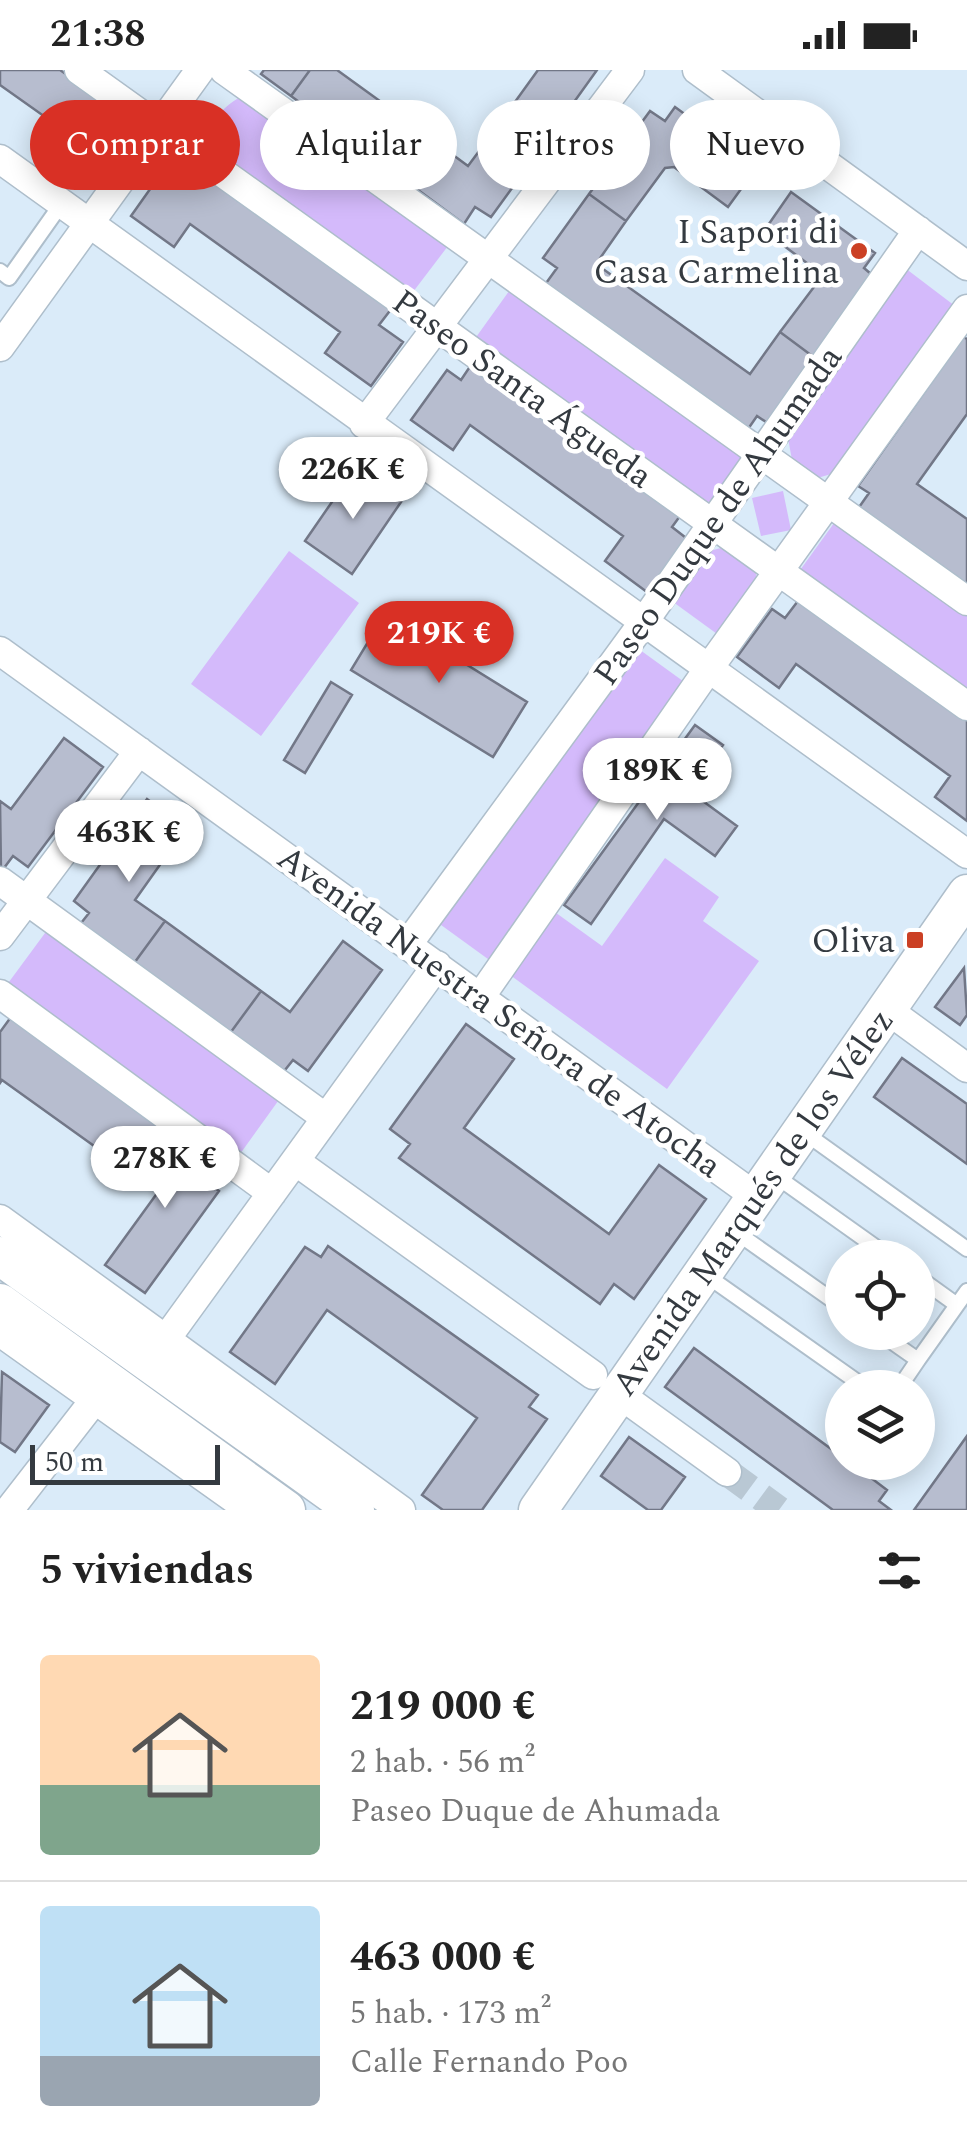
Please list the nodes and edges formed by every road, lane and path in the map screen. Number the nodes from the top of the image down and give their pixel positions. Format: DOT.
graph roads {
  1 [pos="78,70"];
  2 [pos="200,70"];
  3 [pos="224,70"];
  4 [pos="630,70"];
  5 [pos="697,70"];
  6 [pos="120,100"];
  7 [pos="178,100"];
  8 [pos="0,159"];
  9 [pos="240,186"];
  10 [pos="111,190"];
  11 [pos="62,203"];
  12 [pos="88,221"];
  13 [pos="918,230"];
  14 [pos="487,261"];
  15 [pos="967,266"];
  16 [pos="0,271"];
  17 [pos="967,309"];
  18 [pos="438,327"];
  19 [pos="0,347"];
  20 [pos="364,424"];
  21 [pos="762,454"];
  22 [pos="828,502"];
  23 [pos="712,524"];
  24 [pos="778,571"];
  25 [pos="967,601"];
  26 [pos="643,622"];
  27 [pos="0,651"];
  28 [pos="708,668"];
  29 [pos="967,706"];
  30 [pos="140,751"];
  31 [pos="967,854"];
  32 [pos="0,881"];
  33 [pos="966,899"];
  34 [pos="26,901"];
  35 [pos="0,936"];
  36 [pos="408,944"];
  37 [pos="437,965"];
  38 [pos="0,994"];
  39 [pos="481,996"];
  40 [pos="885,1008"];
  41 [pos="967,1068"];
  42 [pos="326,1118"];
  43 [pos="801,1130"];
  44 [pos="295,1161"];
  45 [pos="764,1184"];
  46 [pos="272,1193"];
  47 [pos="0,1219"];
  48 [pos="732,1230"];
  49 [pos="860,1240"];
  50 [pos="967,1249"];
  51 [pos="0,1256"];
  52 [pos="702,1273"];
  53 [pos="935,1289"];
  54 [pos="967,1292"];
  55 [pos="825,1296"];
  56 [pos="0,1303"];
  57 [pos="957,1305"];
  58 [pos="0,1332"];
  59 [pos="166,1339"];
  60 [pos="904,1350"];
  61 [pos="918,1360"];
  62 [pos="840,1370"];
  63 [pos="911,1370"];
  64 [pos="606,1384"];
  65 [pos="96,1398"];
  66 [pos="727,1472"];
  67 [pos="9,1510"];
  68 [pos="250,1510"];
  69 [pos="286,1510"];
  70 [pos="355,1510"];
  71 [pos="401,1510"];
  72 [pos="538,1510"];
  1 -- 6 [label="street, Paseo Santa Águeda"];
  2 -- 7 [label="street"];
  3 -- 14 [label="street"];
  4 -- 14 [label="street"];
  5 -- 13 [label="street"];
  8 -- 11 [label="street"];
  9 -- 18 [label="street, Paseo Santa Águeda"];
  10 -- 12 [label="street"];
  11 -- 12 [label="street"];
  11 -- 16 [label="lane"];
  12 -- 19 [label="street"];
  12 -- 20 [label="street"];
  13 -- 15 [label="street"];
  13 -- 21 [label="street, Paseo Duque de Ahumada"];
  14 -- 18 [label="street"];
  14 -- 21 [label="street"];
  17 -- 22 [label="street"];
  18 -- 20 [label="street"];
  18 -- 23 [label="street, Paseo Santa Águeda"];
  20 -- 26 [label="street"];
  21 -- 22 [label="street"];
  21 -- 23 [label="street, Paseo Duque de Ahumada"];
  22 -- 24 [label="street"];
  22 -- 25 [label="street"];
  23 -- 24 [label="street, Paseo Santa Águeda"];
  23 -- 26 [label="street, Paseo Duque de Ahumada"];
  24 -- 28 [label="street"];
  24 -- 29 [label="street, Paseo Santa Águeda"];
  26 -- 28 [label="street"];
  26 -- 36 [label="street, Paseo Duque de Ahumada"];
  27 -- 30 [label="street, Avenida Nuestra Señora de Atocha"];
  28 -- 31 [label="street"];
  28 -- 39 [label="street"];
  30 -- 34 [label="street"];
  30 -- 36 [label="street, Avenida Nuestra Señora de Atocha"];
  32 -- 34 [label="street"];
  33 -- 40 [label="main road, Avenida Marqués de los Vélez"];
  34 -- 35 [label="street"];
  34 -- 42 [label="street"];
  36 -- 37 [label="street, Avenida Nuestra Señora de Atocha"];
  37 -- 39 [label="street, Avenida Nuestra Señora de Atocha"];
  37 -- 42 [label="street"];
  38 -- 46 [label="street"];
  39 -- 45 [label="street, Avenida Nuestra Señora de Atocha"];
  40 -- 41 [label="street"];
  40 -- 43 [label="main road, Avenida Marqués de los Vélez"];
  42 -- 44 [label="street"];
  43 -- 45 [label="main road, Avenida Marqués de los Vélez"];
  43 -- 50 [label="lane"];
  44 -- 46 [label="street"];
  44 -- 64 [label="street"];
  45 -- 48 [label="main road, Avenida Marqués de los Vélez"];
  45 -- 49 [label="lane"];
  46 -- 59 [label="street"];
  47 -- 59 [label="street"];
  48 -- 52 [label="main road, Avenida Marqués de los Vélez"];
  48 -- 55 [label="lane"];
  51 -- 70 [label="main road"];
  52 -- 62 [label="lane"];
  52 -- 64 [label="main road, Avenida Marqués de los Vélez"];
  53 -- 57 [label="lane"];
  54 -- 57 [label="lane"];
  56 -- 69 [label="main road"];
  57 -- 61 [label="lane"];
  58 -- 65 [label="street"];
  59 -- 71 [label="street"];
  60 -- 61 [label="lane"];
  61 -- 63 [label="lane"];
  64 -- 66 [label="street"];
  64 -- 72 [label="main road, Avenida Marqués de los Vélez"];
  65 -- 67 [label="street"];
  65 -- 68 [label="street"];
}
